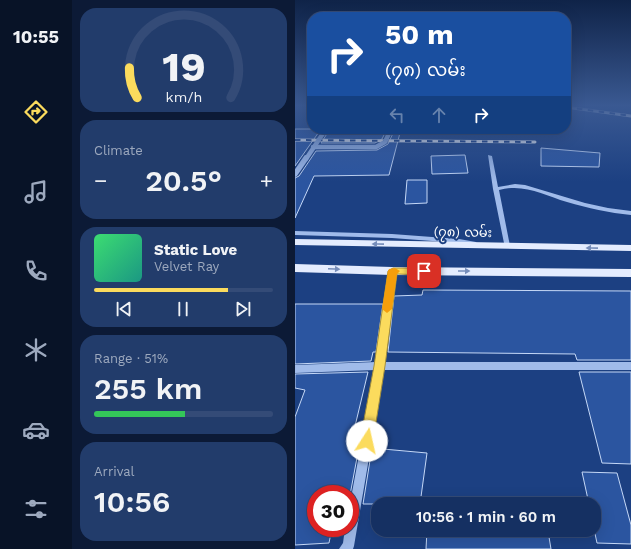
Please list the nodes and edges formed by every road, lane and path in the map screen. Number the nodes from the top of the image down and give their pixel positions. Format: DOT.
graph roads {
  1 [pos="322,134"];
  2 [pos="389,134"];
  3 [pos="313,147"];
  4 [pos="490,156"];
  5 [pos="295,174"];
  6 [pos="496,190"];
  7 [pos="631,213"];
  8 [pos="295,233"];
  9 [pos="295,242"];
  10 [pos="481,246"];
  11 [pos="507,246"];
  12 [pos="631,248"];
  13 [pos="295,268"];
  14 [pos="393,271"];
  15 [pos="631,273"];
  16 [pos="380,366"];
  17 [pos="631,366"];
  18 [pos="295,369"];
  19 [pos="345,549"];
  1 -- 3 [label="street, bridge"];
  2 -- 3 [label="street, bridge"];
  3 -- 5 [label="street, bridge"];
  4 -- 6 [label="street"];
  6 -- 7 [label="street"];
  6 -- 11 [label="street"];
  8 -- 10 [label="street"];
  10 -- 9 [label="main road, (၇၈) လမ်း, one-way"];
  10 -- 11 [label="main road, (၇၈) လမ်း"];
  12 -- 11 [label="main road, (၇၈) လမ်း, one-way"];
  13 -- 14 [label="main road, one-way"];
  14 -- 15 [label="main road, one-way"];
  14 -- 16 [label="street"];
  16 -- 17 [label="street"];
  16 -- 18 [label="street"];
  16 -- 19 [label="street"];
}
